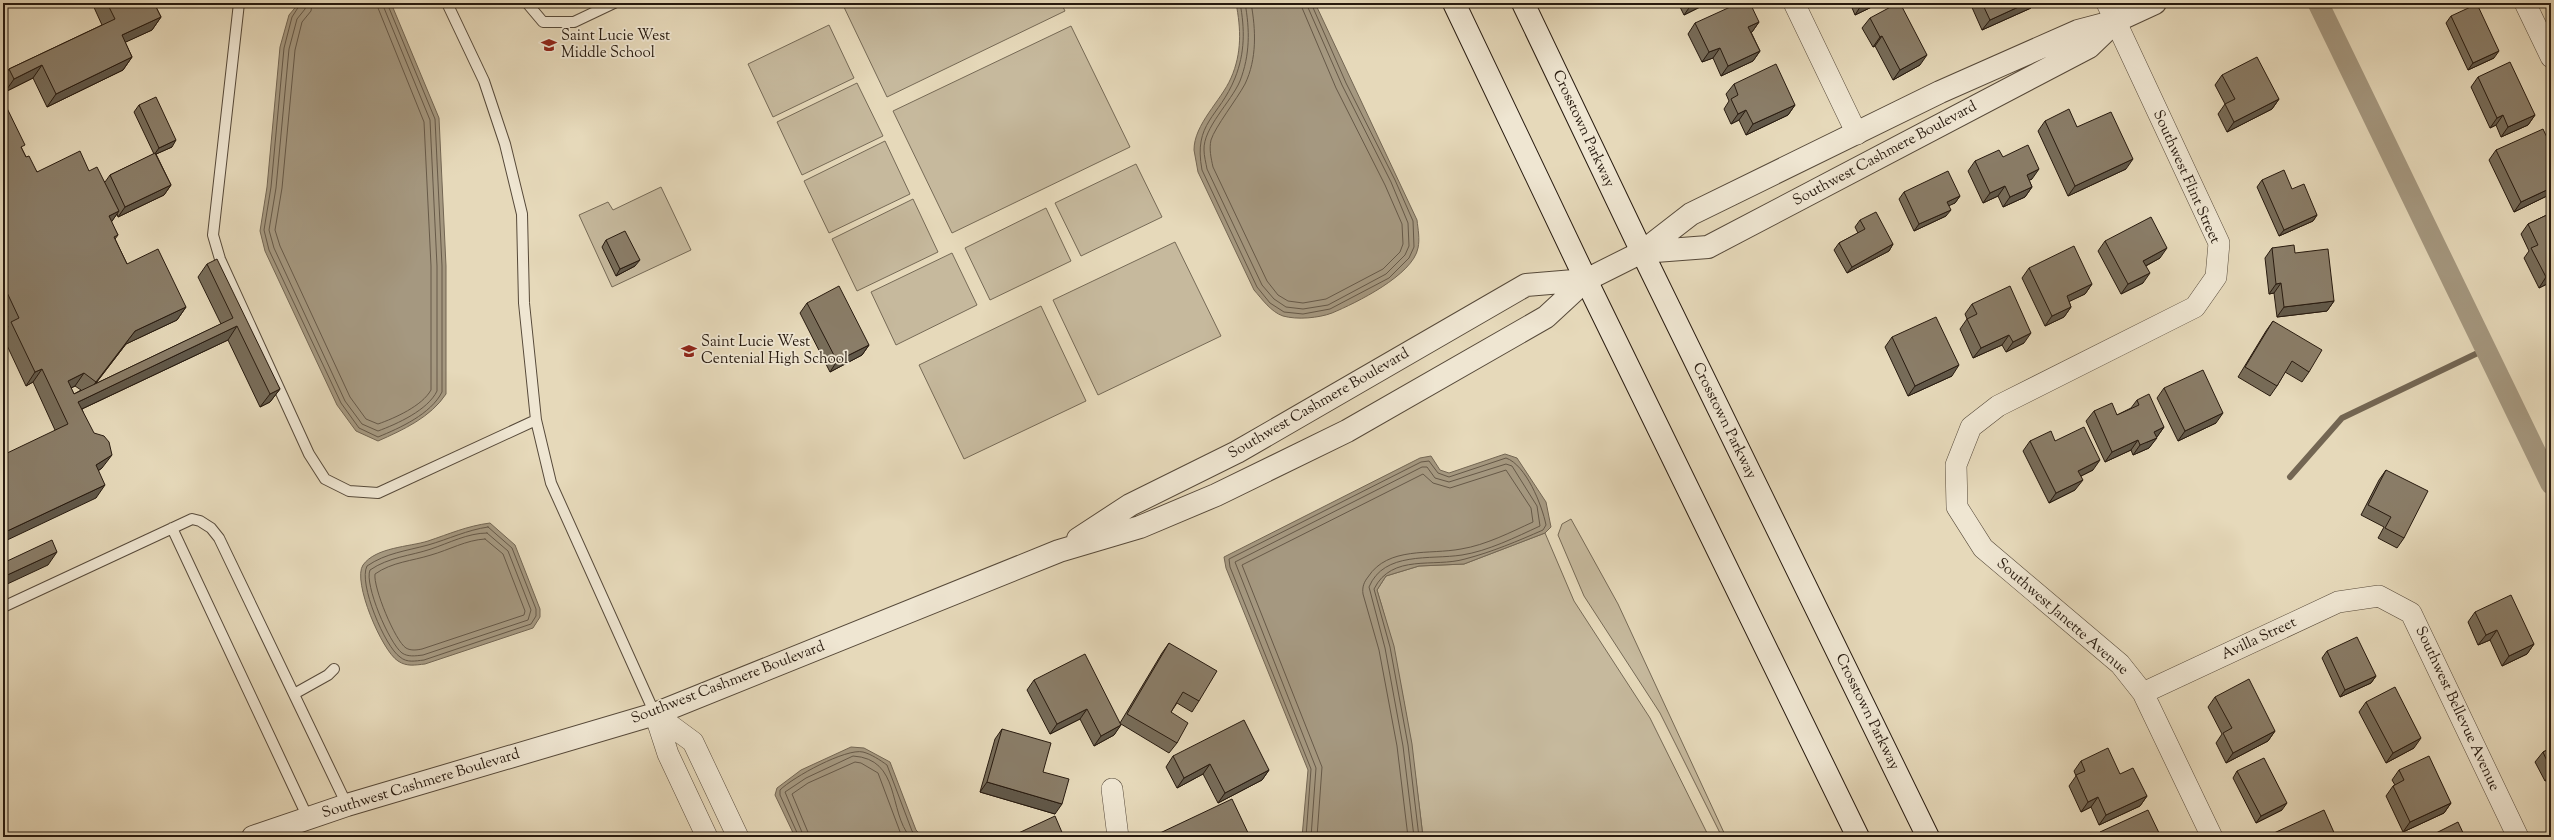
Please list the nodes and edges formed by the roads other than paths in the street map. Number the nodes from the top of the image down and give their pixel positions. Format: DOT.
graph roads {
  1 [pos="239,3"];
  2 [pos="447,3"];
  3 [pos="527,3"];
  4 [pos="614,3"];
  5 [pos="1454,3"];
  6 [pos="1523,3"];
  7 [pos="1794,3"];
  8 [pos="2155,3"];
  9 [pos="2525,3"];
  10 [pos="2111,12"];
  11 [pos="2551,57"];
  12 [pos="1857,134"];
  13 [pos="1642,252"];
  14 [pos="1586,280"];
  15 [pos="1998,406"];
  16 [pos="536,420"];
  17 [pos="172,528"];
  18 [pos="1059,551"];
  19 [pos="2379,596"];
  20 [pos="3,607"];
  21 [pos="334,669"];
  22 [pos="2143,693"];
  23 [pos="294,694"];
  24 [pos="655,714"];
  25 [pos="1112,789"];
  26 [pos="347,805"];
  27 [pos="308,818"];
  28 [pos="253,837"];
  29 [pos="707,837"];
  30 [pos="738,837"];
  31 [pos="1118,837"];
  32 [pos="1858,837"];
  33 [pos="1928,837"];
  34 [pos="2212,837"];
  35 [pos="2518,837"];
  1 -- 16 [label="lane"];
  2 -- 16 [label="lane"];
  3 -- 4 [label="lane"];
  5 -- 14 [label="street"];
  6 -- 13 [label="street, Crosstown Parkway"];
  7 -- 12 [label="street"];
  8 -- 10 [label="street, Southwest Cashmere Boulevard"];
  9 -- 11 [label="street"];
  10 -- 12 [label="street, Southwest Cashmere Boulevard"];
  10 -- 13 [label="street, Southwest Cashmere Boulevard"];
  10 -- 15 [label="street, Southwest Flint Street"];
  12 -- 13 [label="street, Southwest Cashmere Boulevard"];
  13 -- 14 [label="street, Southwest Cashmere Boulevard"];
  13 -- 33 [label="street, Crosstown Parkway"];
  14 -- 18 [label="street, Southwest Cashmere Boulevard"];
  14 -- 18 [label="street, Southwest Cashmere Boulevard"];
  14 -- 32 [label="street"];
  15 -- 22 [label="street, Southwest Janette Avenue"];
  16 -- 24 [label="lane"];
  17 -- 20 [label="lane"];
  17 -- 23 [label="lane"];
  17 -- 27 [label="lane"];
  18 -- 24 [label="street, Southwest Cashmere Boulevard"];
  19 -- 22 [label="street, Avilla Street"];
  19 -- 35 [label="street, Southwest Bellevue Avenue"];
  21 -- 23 [label="lane"];
  22 -- 34 [label="street, Southwest Janette Avenue"];
  23 -- 26 [label="lane"];
  24 -- 26 [label="street, Southwest Cashmere Boulevard"];
  24 -- 29 [label="street"];
  24 -- 30 [label="street"];
  25 -- 31 [label="street"];
  26 -- 27 [label="street, Southwest Cashmere Boulevard"];
  27 -- 28 [label="street, Southwest Cashmere Boulevard"];
}
